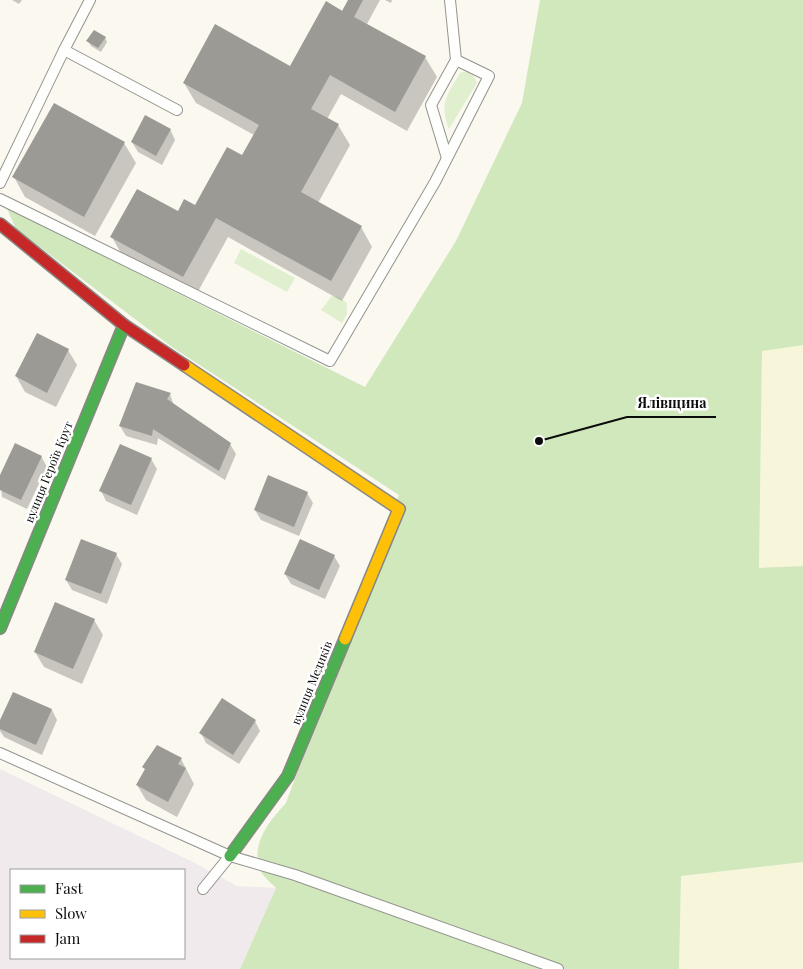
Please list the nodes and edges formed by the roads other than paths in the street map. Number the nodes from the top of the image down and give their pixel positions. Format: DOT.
graph roads {
  1 [pos="90,0"];
  2 [pos="450,0"];
  3 [pos="64,50"];
  4 [pos="456,60"];
  5 [pos="177,110"];
  6 [pos="447,158"];
  7 [pos="0,183"];
  8 [pos="0,199"];
  9 [pos="0,224"];
  10 [pos="124,326"];
  11 [pos="0,628"];
  12 [pos="0,753"];
  13 [pos="230,856"];
  14 [pos="203,889"];
  15 [pos="558,969"];
  1 -- 3 [label="lane"];
  2 -- 4 [label="lane"];
  3 -- 5 [label="lane"];
  3 -- 7 [label="lane"];
  4 -- 6 [label="lane"];
  4 -- 6 [label="lane"];
  6 -- 8 [label="lane"];
  9 -- 10 [label="street"];
  10 -- 11 [label="street, вулиця Героїв Крут"];
  10 -- 13 [label="street, вулиця Медиків"];
  12 -- 13 [label="lane"];
  13 -- 14 [label="lane"];
  13 -- 15 [label="lane"];
}
